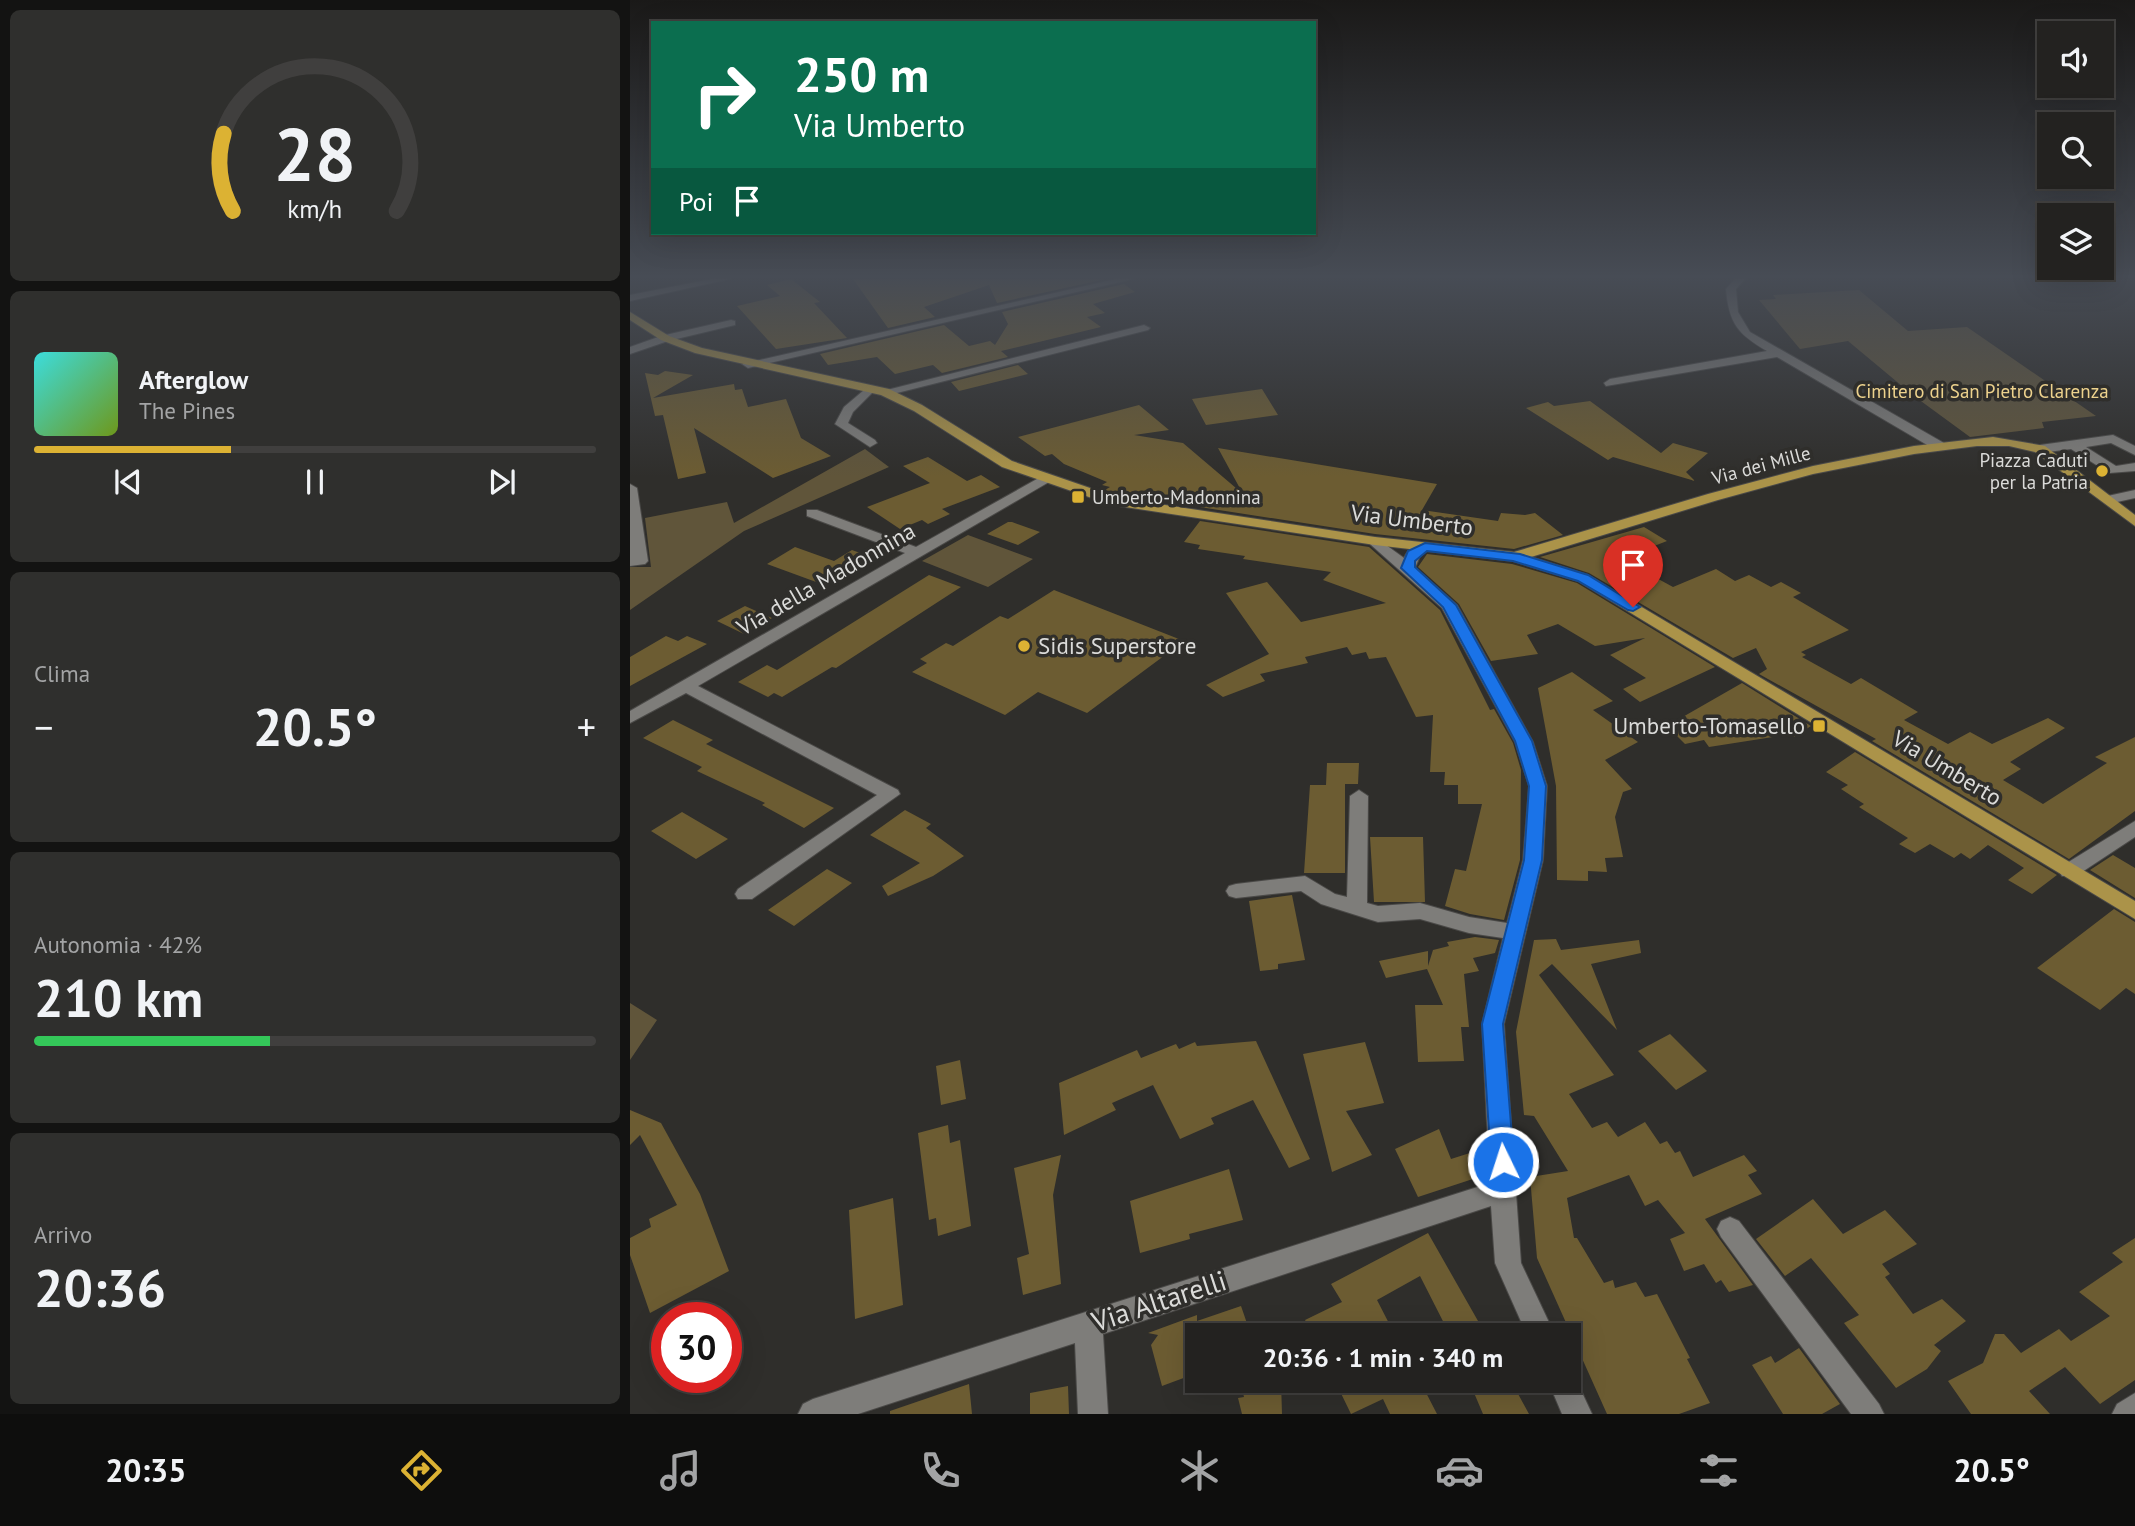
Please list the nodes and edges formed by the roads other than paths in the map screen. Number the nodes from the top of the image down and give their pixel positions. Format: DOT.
graph roads {
  1 [pos="690,345"];
  2 [pos="833,345"];
  3 [pos="1076,345"];
  4 [pos="1764,345"];
  5 [pos="1777,353"];
  6 [pos="748,364"];
  7 [pos="1610,383"];
  8 [pos="870,389"];
  9 [pos="886,392"];
  10 [pos="870,443"];
  11 [pos="2073,444"];
  12 [pos="1938,446"];
  13 [pos="2040,449"];
  14 [pos="2135,451"];
  15 [pos="2135,467"];
  16 [pos="1044,479"];
  17 [pos="630,488"];
  18 [pos="2135,494"];
  19 [pos="2108,500"];
  20 [pos="812,513"];
  21 [pos="2135,522"];
  22 [pos="1375,541"];
  23 [pos="1425,547"];
  24 [pos="917,552"];
  25 [pos="1515,557"];
  26 [pos="635,561"];
  27 [pos="1408,568"];
  28 [pos="685,686"];
  29 [pos="630,718"];
  30 [pos="1359,796"];
  31 [pos="2135,828"];
  32 [pos="2069,871"];
  33 [pos="1236,891"];
  34 [pos="744,894"];
  35 [pos="1357,908"];
  36 [pos="2135,911"];
  37 [pos="1515,932"];
  38 [pos="1505,1190"];
  39 [pos="1730,1229"];
  40 [pos="1536,1323"];
  41 [pos="1087,1324"];
  42 [pos="1567,1393"];
  43 [pos="2135,1408"];
  44 [pos="813,1414"];
  45 [pos="1093,1414"];
  46 [pos="1577,1414"];
  47 [pos="1869,1414"];
  48 [pos="2127,1414"];
  1 -- 6 [label="main road, Via Umberto"];
  2 -- 6 [label="street"];
  3 -- 9 [label="street"];
  4 -- 5 [label="street"];
  5 -- 7 [label="street"];
  5 -- 12 [label="street"];
  6 -- 8 [label="main road, Via Umberto"];
  8 -- 9 [label="main road, Via Umberto"];
  8 -- 10 [label="street"];
  9 -- 16 [label="main road, Via Umberto"];
  11 -- 13 [label="street"];
  11 -- 14 [label="street"];
  11 -- 15 [label="street"];
  12 -- 13 [label="main road, Via dei Mille"];
  12 -- 25 [label="main road, Via dei Mille"];
  13 -- 19 [label="main road, Via dei Mille"];
  16 -- 22 [label="main road, Via Umberto"];
  16 -- 24 [label="street, Via della Madonnina"];
  17 -- 26 [label="street"];
  18 -- 19 [label="street"];
  19 -- 21 [label="main road, Via dei Mille"];
  20 -- 24 [label="street"];
  22 -- 23 [label="main road, Via Umberto"];
  22 -- 27 [label="street"];
  23 -- 25 [label="main road, Via Umberto"];
  23 -- 27 [label="street"];
  24 -- 28 [label="street, Via della Madonnina"];
  25 -- 32 [label="main road, Via Umberto"];
  27 -- 37 [label="street"];
  28 -- 29 [label="street, Via della Madonnina"];
  28 -- 34 [label="street"];
  30 -- 35 [label="street"];
  31 -- 32 [label="street"];
  32 -- 36 [label="main road, Via Umberto"];
  33 -- 35 [label="street"];
  35 -- 37 [label="street"];
  37 -- 38 [label="street"];
  38 -- 40 [label="street"];
  38 -- 41 [label="street, Via Altarelli"];
  39 -- 47 [label="street"];
  41 -- 44 [label="street, Via Altarelli"];
  41 -- 45 [label="street"];
  42 -- 46 [label="street"];
  43 -- 48 [label="street"];
}
